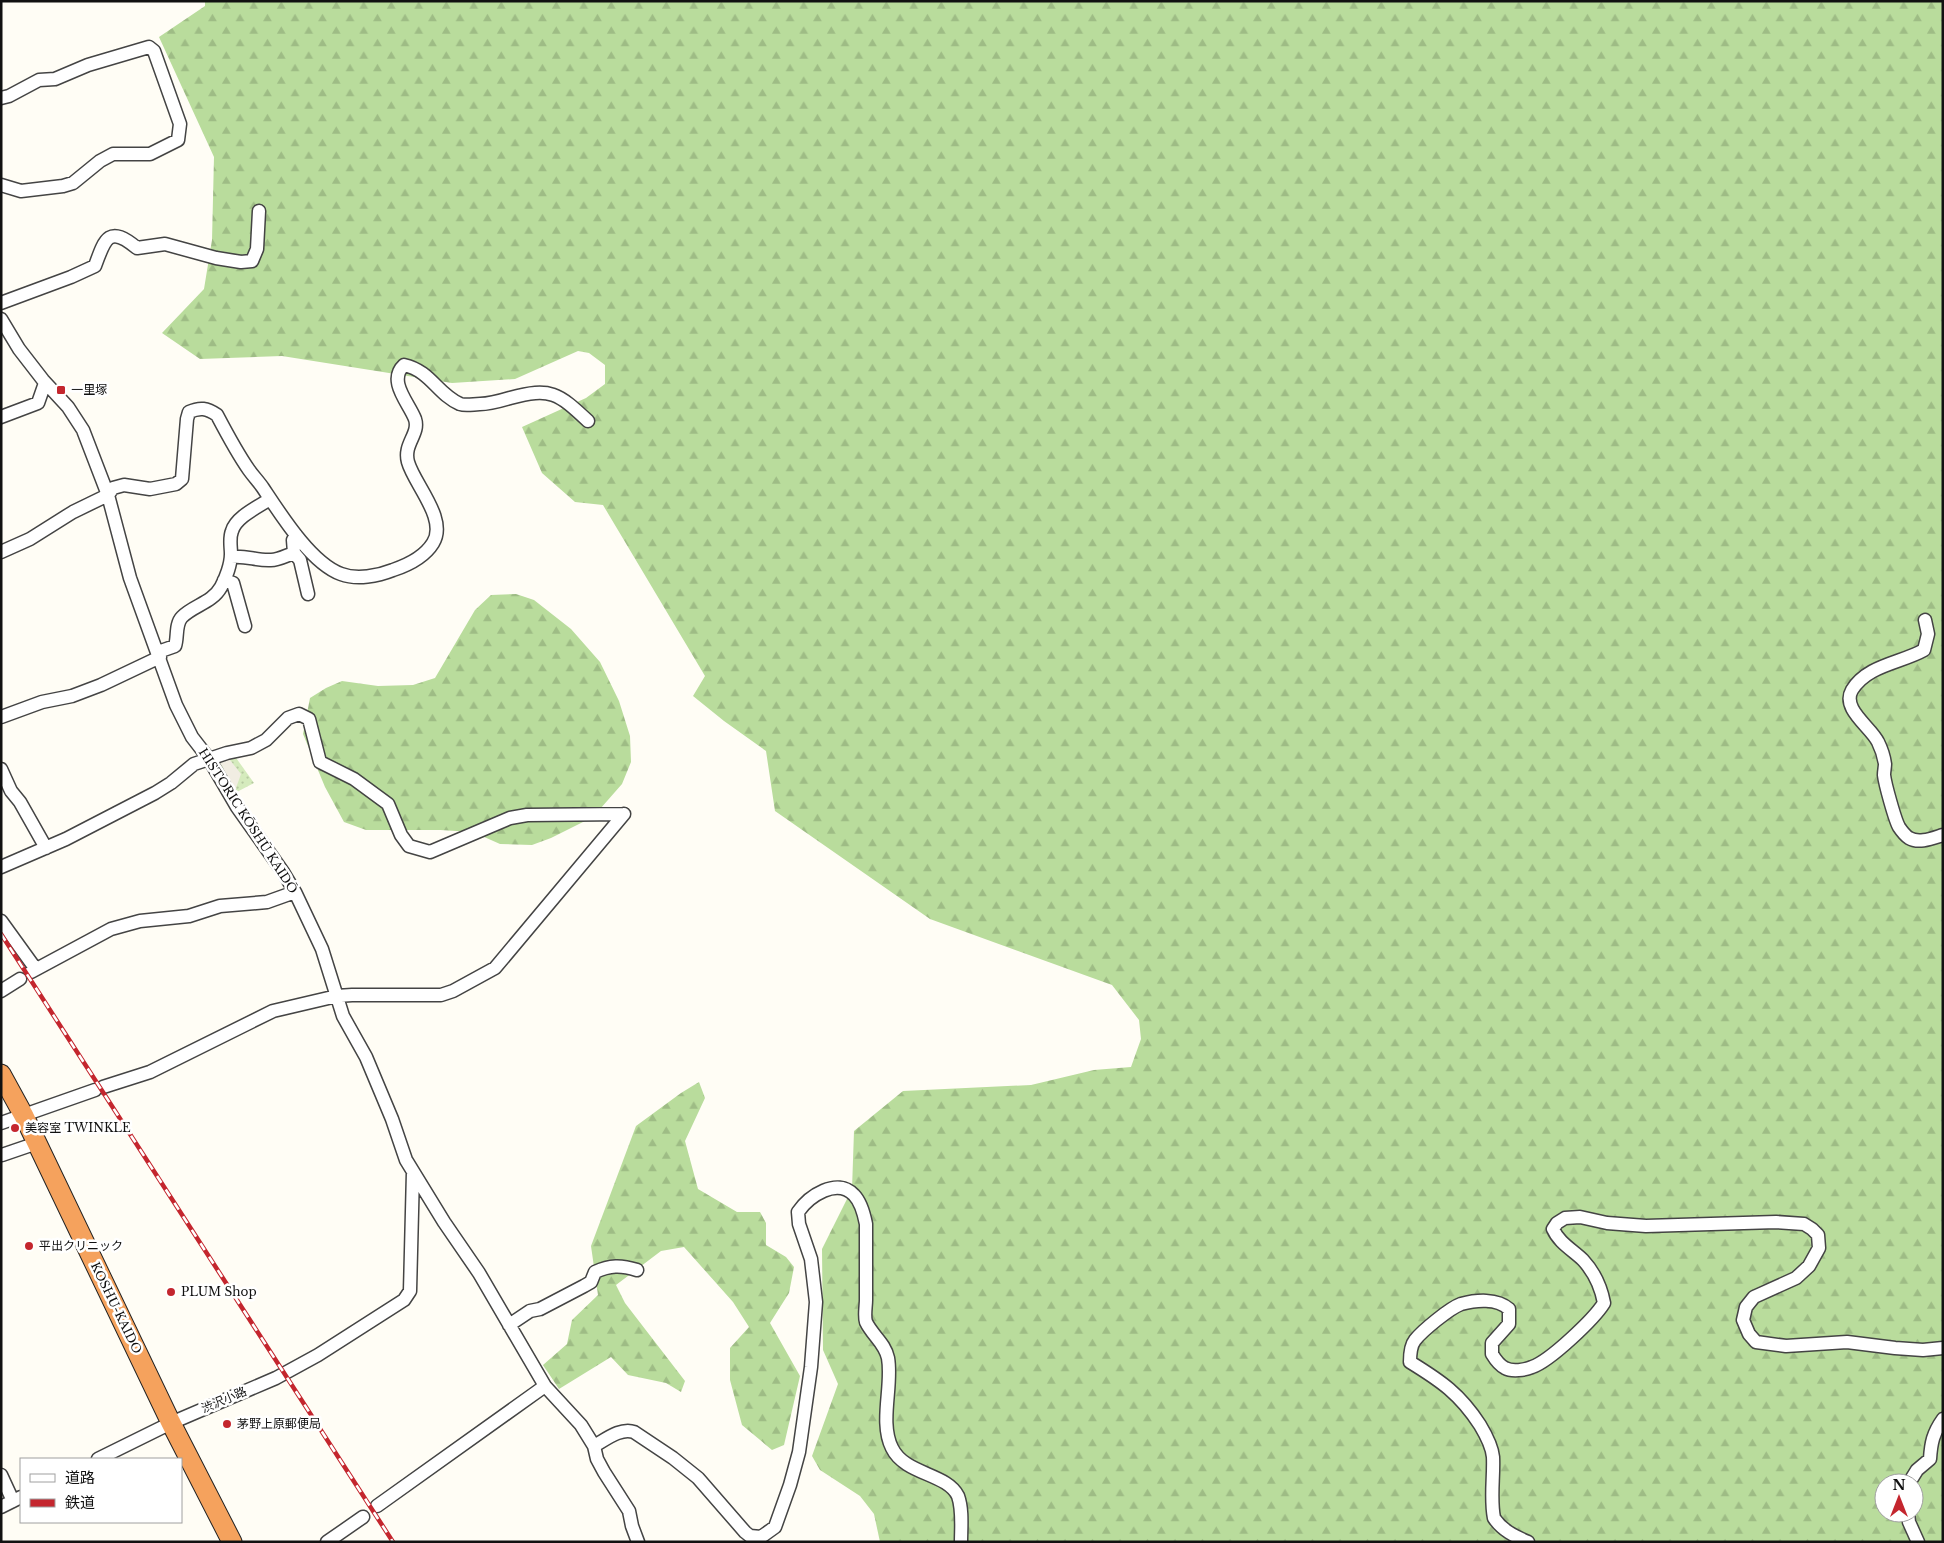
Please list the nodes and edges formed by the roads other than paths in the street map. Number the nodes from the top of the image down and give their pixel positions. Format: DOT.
graph roads {
  1 [pos="1,98"];
  2 [pos="1,185"];
  3 [pos="259,211"];
  4 [pos="1,303"];
  5 [pos="1,319"];
  6 [pos="45,383"];
  7 [pos="1,417"];
  8 [pos="588,421"];
  9 [pos="108,495"];
  10 [pos="270,499"];
  11 [pos="296,535"];
  12 [pos="1,552"];
  13 [pos="294,553"];
  14 [pos="231,556"];
  15 [pos="224,580"];
  16 [pos="308,594"];
  17 [pos="1926,620"];
  18 [pos="245,626"];
  19 [pos="159,655"];
  20 [pos="1,716"];
  21 [pos="209,759"];
  22 [pos="1,769"];
  23 [pos="1943,835"];
  24 [pos="46,848"];
  25 [pos="1,867"];
  26 [pos="295,892"];
  27 [pos="1,921"];
  28 [pos="29,973"];
  29 [pos="1,991"];
  30 [pos="337,996"];
  31 [pos="1,1074"];
  32 [pos="24,1116"];
  33 [pos="1,1123"];
  34 [pos="36,1143"];
  35 [pos="2,1155"];
  36 [pos="413,1172"];
  37 [pos="637,1270"];
  38 [pos="508,1324"];
  39 [pos="1943,1348"];
  40 [pos="288,1371"];
  41 [pos="545,1386"];
  42 [pos="1943,1419"];
  43 [pos="171,1423"];
  44 [pos="594,1446"];
  45 [pos="100,1458"];
  46 [pos="1915,1473"];
  47 [pos="1,1475"];
  48 [pos="17,1499"];
  49 [pos="377,1506"];
  50 [pos="1,1507"];
  51 [pos="363,1517"];
  52 [pos="1909,1523"];
  53 [pos="329,1541"];
  54 [pos="232,1542"];
  55 [pos="638,1542"];
  56 [pos="961,1542"];
  57 [pos="1528,1542"];
  58 [pos="1918,1542"];
  1 -- 2 [label="street"];
  3 -- 4 [label="street"];
  5 -- 6 [label="street, HISTORIC KŌSHŪ KAIDŌ"];
  6 -- 7 [label="street"];
  6 -- 9 [label="street, HISTORIC KŌSHŪ KAIDŌ"];
  8 -- 11 [label="street"];
  9 -- 10 [label="street"];
  9 -- 12 [label="street"];
  9 -- 19 [label="street, HISTORIC KŌSHŪ KAIDŌ"];
  10 -- 11 [label="street"];
  10 -- 14 [label="street"];
  11 -- 13 [label="street"];
  13 -- 14 [label="street"];
  13 -- 16 [label="street"];
  14 -- 15 [label="street"];
  15 -- 18 [label="street"];
  15 -- 19 [label="street"];
  17 -- 23 [label="street"];
  19 -- 20 [label="street"];
  19 -- 21 [label="street, HISTORIC KŌSHŪ KAIDŌ"];
  21 -- 24 [label="street"];
  21 -- 26 [label="street, HISTORIC KŌSHŪ KAIDŌ"];
  21 -- 30 [label="street"];
  22 -- 24 [label="street"];
  24 -- 25 [label="street"];
  26 -- 28 [label="street"];
  26 -- 30 [label="street, HISTORIC KŌSHŪ KAIDŌ"];
  27 -- 28 [label="street"];
  28 -- 29 [label="street"];
  30 -- 32 [label="street"];
  30 -- 36 [label="street, HISTORIC KŌSHŪ KAIDŌ"];
  31 -- 32 [label="highway, KOSHU-KAIDO"];
  32 -- 33 [label="street"];
  32 -- 34 [label="highway, KOSHU-KAIDO"];
  34 -- 35 [label="street"];
  34 -- 43 [label="highway, KOSHU-KAIDO"];
  36 -- 38 [label="street"];
  36 -- 40 [label="street, HISTORIC KŌSHŪ KAIDŌ"];
  37 -- 38 [label="street"];
  38 -- 41 [label="street"];
  39 -- 57 [label="street"];
  40 -- 43 [label="street, 渋沢小路"];
  41 -- 44 [label="street"];
  41 -- 49 [label="street"];
  42 -- 46 [label="street"];
  43 -- 45 [label="street, 渋沢小路"];
  43 -- 54 [label="highway, KOSHU-KAIDO"];
  44 -- 55 [label="street"];
  44 -- 56 [label="street"];
  47 -- 48 [label="street"];
  48 -- 50 [label="street"];
  51 -- 53 [label="street"];
  52 -- 58 [label="street"];
}
